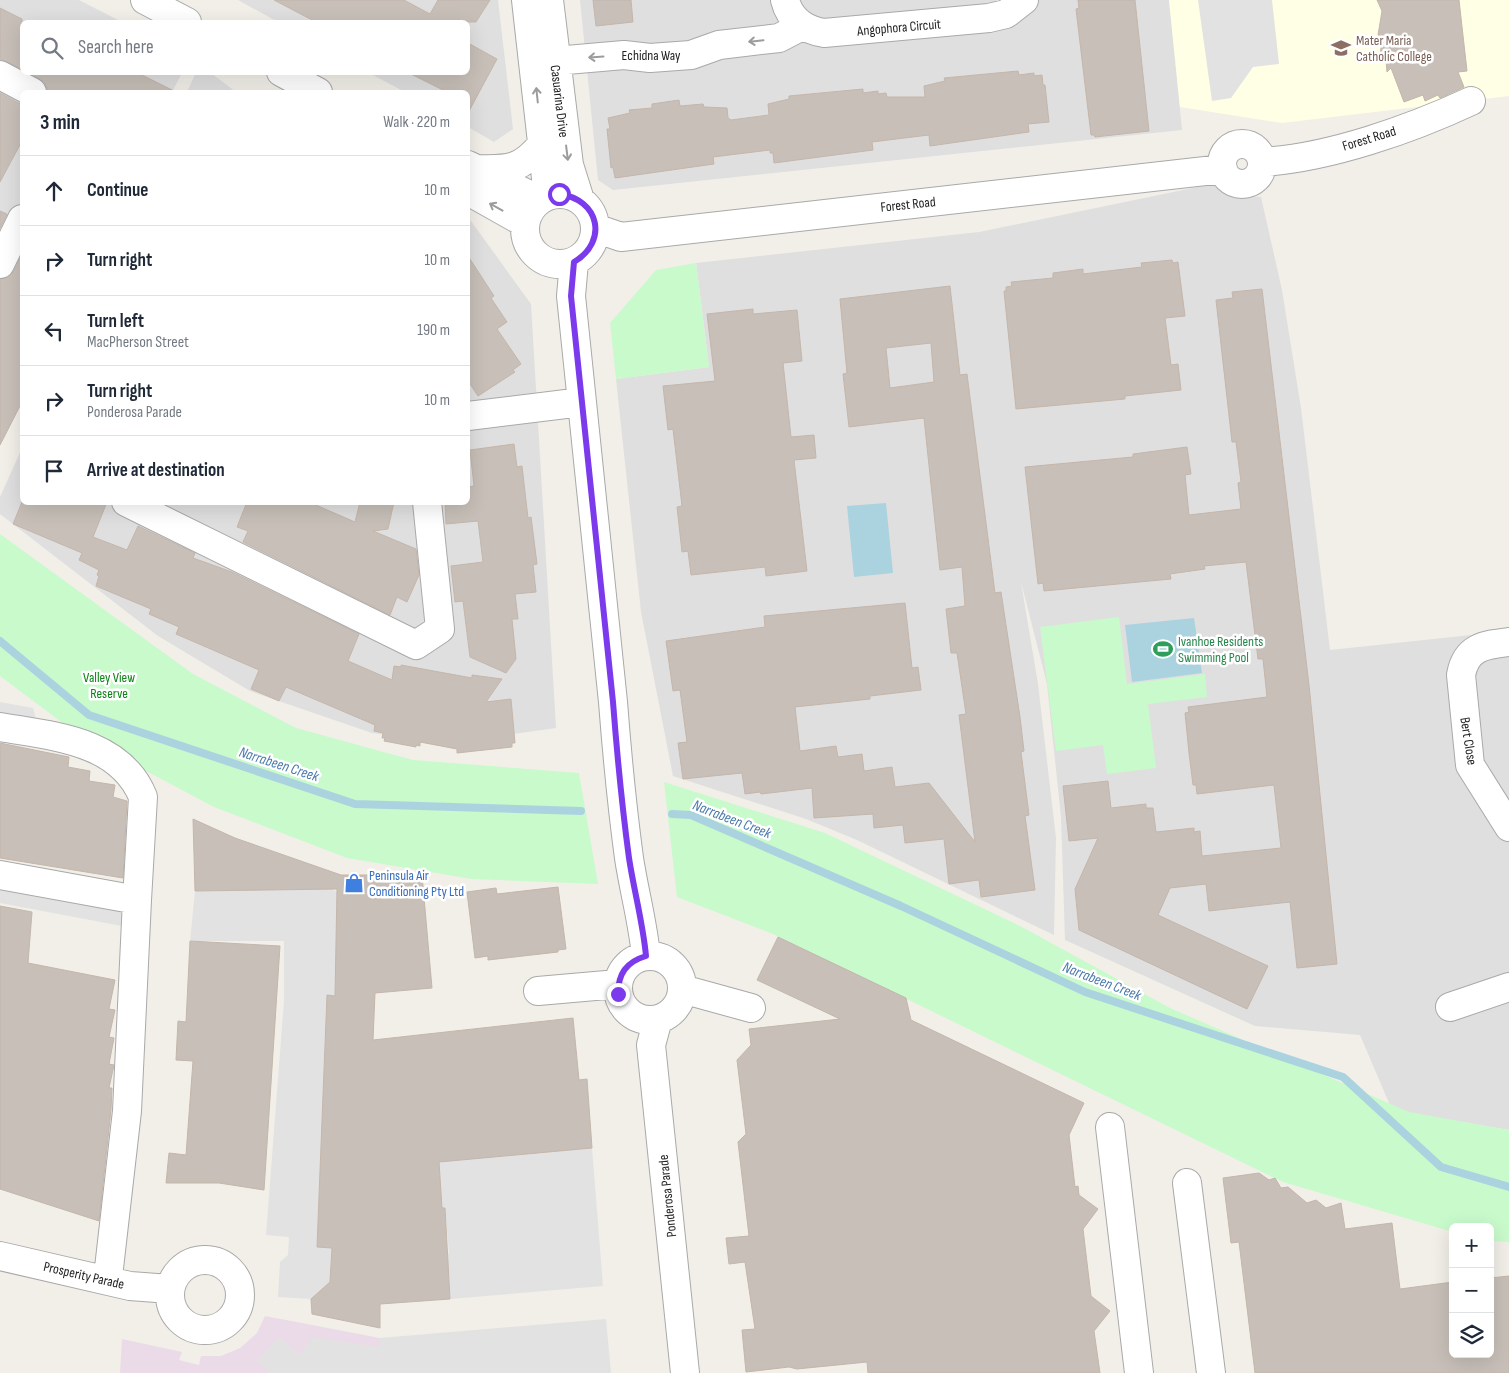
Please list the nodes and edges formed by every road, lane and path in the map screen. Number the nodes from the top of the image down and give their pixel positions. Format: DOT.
graph roads {
  1 [pos="145,0"];
  2 [pos="526,0"];
  3 [pos="549,0"];
  4 [pos="785,0"];
  5 [pos="1024,0"];
  6 [pos="183,20"];
  7 [pos="802,26"];
  8 [pos="555,61"];
  9 [pos="0,75"];
  10 [pos="287,75"];
  11 [pos="28,90"];
  12 [pos="314,90"];
  13 [pos="1471,101"];
  14 [pos="542,144"];
  15 [pos="471,175"];
  16 [pos="544,198"];
  17 [pos="580,200"];
  18 [pos="20,223"];
  19 [pos="524,223"];
  20 [pos="595,228"];
  21 [pos="574,262"];
  22 [pos="0,264"];
  23 [pos="582,402"];
  24 [pos="470,416"];
  25 [pos="132,505"];
  26 [pos="427,505"];
  27 [pos="1509,642"];
  28 [pos="0,727"];
  29 [pos="1509,827"];
  30 [pos="0,875"];
  31 [pos="138,900"];
  32 [pos="646,956"];
  33 [pos="618,984"];
  34 [pos="1509,988"];
  35 [pos="682,989"];
  36 [pos="538,991"];
  37 [pos="1450,1007"];
  38 [pos="752,1008"];
  39 [pos="658,1019"];
  40 [pos="1110,1127"];
  41 [pos="1187,1183"];
  42 [pos="0,1256"];
  43 [pos="105,1280"];
  44 [pos="170,1289"];
  45 [pos="686,1373"];
  46 [pos="1139,1373"];
  47 [pos="1211,1373"];
  1 -- 6 [label="street"];
  14 -- 2 [label="street, Casuarina Drive, one-way"];
  3 -- 8 [label="street, Casuarina Drive"];
  4 -- 7 [label="street"];
  5 -- 7 [label="street, Angophora Circuit"];
  7 -- 8 [label="street, Echidna Way, one-way"];
  8 -- 17 [label="street, Casuarina Drive, one-way"];
  9 -- 11 [label="street"];
  10 -- 12 [label="street"];
  13 -- 20 [label="street, Forest Road"];
  14 -- 15 [label="street"];
  14 -- 16 [label="street, Casuarina Drive"];
  15 -- 16 [label="street"];
  19 -- 15 [label="street, one-way"];
  16 -- 17 [label="street"];
  16 -- 19 [label="street"];
  17 -- 20 [label="street"];
  18 -- 22 [label="street"];
  19 -- 21 [label="street"];
  20 -- 21 [label="street"];
  21 -- 23 [label="street"];
  23 -- 24 [label="street"];
  23 -- 32 [label="street"];
  25 -- 26 [label="street"];
  27 -- 29 [label="street, Bert Close"];
  28 -- 31 [label="street"];
  30 -- 31 [label="street"];
  31 -- 43 [label="street"];
  32 -- 33 [label="street"];
  32 -- 35 [label="street"];
  33 -- 36 [label="street"];
  33 -- 39 [label="street"];
  34 -- 37 [label="street"];
  35 -- 38 [label="street"];
  35 -- 39 [label="street"];
  39 -- 45 [label="street, Ponderosa Parade"];
  40 -- 46 [label="street"];
  41 -- 47 [label="street"];
  42 -- 43 [label="street, Prosperity Parade"];
  43 -- 44 [label="street, Prosperity Parade"];
}
